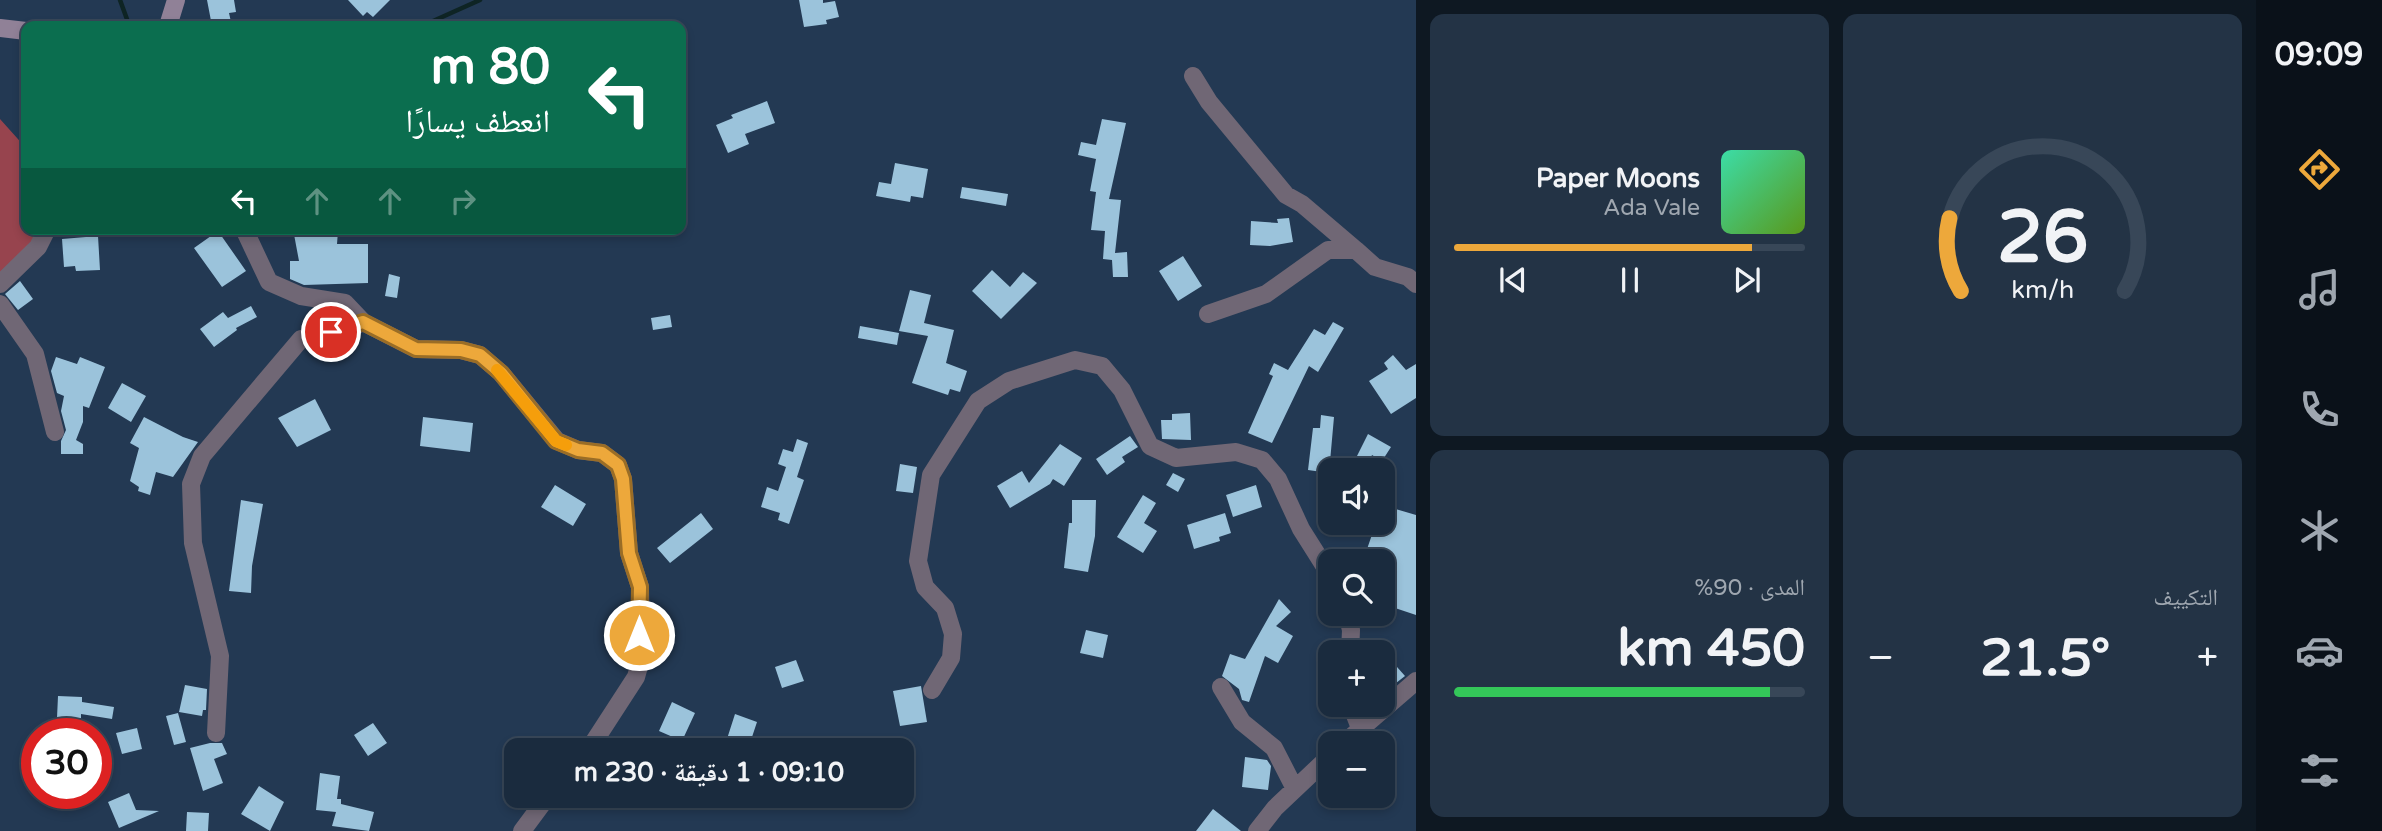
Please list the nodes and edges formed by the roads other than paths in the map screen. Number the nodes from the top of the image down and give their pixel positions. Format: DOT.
graph roads {
  1 [pos="176,0"];
  2 [pos="170,21"];
  3 [pos="0,28"];
  4 [pos="21,30"];
  5 [pos="1193,76"];
  6 [pos="44,235"];
  7 [pos="247,235"];
  8 [pos="1356,250"];
  9 [pos="0,284"];
  10 [pos="1416,284"];
  11 [pos="0,304"];
  12 [pos="1208,314"];
  13 [pos="363,322"];
  14 [pos="55,432"];
  15 [pos="1318,556"];
  16 [pos="1416,681"];
  17 [pos="1221,687"];
  18 [pos="932,690"];
  19 [pos="1355,717"];
  20 [pos="1360,728"];
  21 [pos="1357,731"];
  22 [pos="216,733"];
  23 [pos="596,738"];
  24 [pos="1318,767"];
  25 [pos="1295,789"];
  26 [pos="539,808"];
  27 [pos="522,831"];
  28 [pos="1257,831"];
  1 -- 2 [label="main road"];
  3 -- 4 [label="main road"];
  5 -- 8 [label="street"];
  6 -- 9 [label="street"];
  7 -- 13 [label="street"];
  8 -- 10 [label="street"];
  8 -- 12 [label="street"];
  11 -- 14 [label="street"];
  13 -- 22 [label="street"];
  13 -- 23 [label="street"];
  15 -- 18 [label="street"];
  16 -- 20 [label="street"];
  17 -- 25 [label="street"];
  19 -- 20 [label="street"];
  20 -- 21 [label="street"];
  24 -- 25 [label="street"];
  25 -- 28 [label="street"];
  26 -- 27 [label="street"];
}
